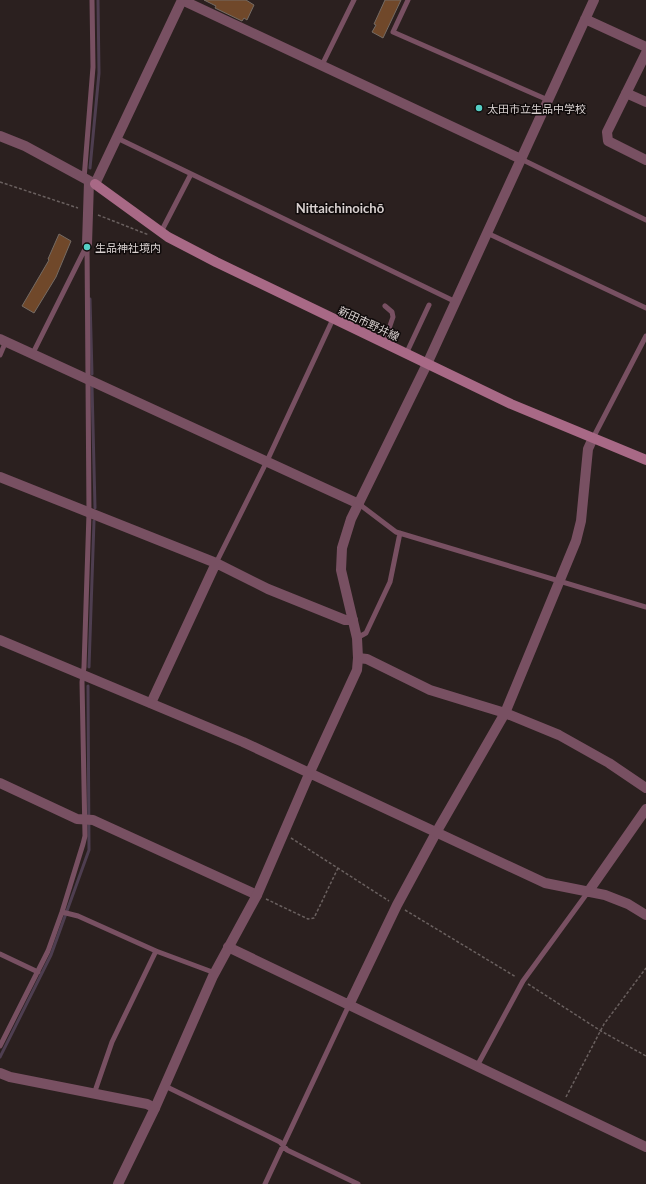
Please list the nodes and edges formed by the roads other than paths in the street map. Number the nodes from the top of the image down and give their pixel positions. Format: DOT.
graph roads {
  1 [pos="92,0"];
  2 [pos="182,0"];
  3 [pos="354,0"];
  4 [pos="408,0"];
  5 [pos="594,0"];
  6 [pos="585,19"];
  7 [pos="646,47"];
  8 [pos="646,53"];
  9 [pos="322,65"];
  10 [pos="626,93"];
  11 [pos="548,100"];
  12 [pos="646,102"];
  13 [pos="0,136"];
  14 [pos="117,138"];
  15 [pos="521,159"];
  16 [pos="646,160"];
  17 [pos="191,174"];
  18 [pos="89,182"];
  19 [pos="646,220"];
  20 [pos="161,232"];
  21 [pos="488,233"];
  22 [pos="88,244"];
  23 [pos="456,302"];
  24 [pos="429,305"];
  25 [pos="385,306"];
  26 [pos="646,308"];
  27 [pos="333,319"];
  28 [pos="646,336"];
  29 [pos="3,340"];
  30 [pos="384,343"];
  31 [pos="33,353"];
  32 [pos="406,354"];
  33 [pos="0,355"];
  34 [pos="427,364"];
  35 [pos="88,379"];
  36 [pos="592,438"];
  37 [pos="646,460"];
  38 [pos="267,461"];
  39 [pos="0,477"];
  40 [pos="359,504"];
  41 [pos="89,513"];
  42 [pos="400,533"];
  43 [pos="216,563"];
  44 [pos="561,580"];
  45 [pos="646,607"];
  46 [pos="353,620"];
  47 [pos="357,638"];
  48 [pos="0,640"];
  49 [pos="358,658"];
  50 [pos="83,674"];
  51 [pos="151,703"];
  52 [pos="505,714"];
  53 [pos="310,772"];
  54 [pos="0,783"];
  55 [pos="646,788"];
  56 [pos="646,809"];
  57 [pos="89,820"];
  58 [pos="437,831"];
  59 [pos="588,892"];
  60 [pos="257,894"];
  61 [pos="62,912"];
  62 [pos="646,915"];
  63 [pos="228,947"];
  64 [pos="156,951"];
  65 [pos="0,954"];
  66 [pos="38,972"];
  67 [pos="215,973"];
  68 [pos="349,1005"];
  69 [pos="0,1046"];
  70 [pos="477,1066"];
  71 [pos="0,1073"];
  72 [pos="165,1086"];
  73 [pos="94,1094"];
  74 [pos="155,1108"];
  75 [pos="283,1146"];
  76 [pos="646,1147"];
  77 [pos="118,1184"];
  78 [pos="265,1184"];
  79 [pos="358,1184"];
  1 -- 18 [label="lane"];
  2 -- 9 [label="street"];
  2 -- 14 [label="street"];
  3 -- 9 [label="lane"];
  4 -- 11 [label="lane"];
  5 -- 6 [label="street"];
  6 -- 7 [label="street"];
  6 -- 11 [label="street"];
  8 -- 10 [label="street"];
  9 -- 15 [label="street"];
  10 -- 12 [label="street"];
  10 -- 16 [label="street"];
  11 -- 15 [label="street"];
  13 -- 18 [label="street"];
  14 -- 17 [label="lane"];
  14 -- 18 [label="street"];
  15 -- 19 [label="lane"];
  15 -- 21 [label="street"];
  17 -- 20 [label="lane"];
  17 -- 23 [label="lane"];
  18 -- 20 [label="main road, 新田市野井線"];
  18 -- 22 [label="street"];
  20 -- 27 [label="main road, 新田市野井線"];
  21 -- 23 [label="street"];
  21 -- 26 [label="lane"];
  22 -- 31 [label="lane"];
  22 -- 35 [label="lane"];
  23 -- 34 [label="street"];
  24 -- 32 [label="lane"];
  25 -- 30 [label="lane"];
  27 -- 30 [label="main road, 新田市野井線"];
  27 -- 38 [label="lane"];
  28 -- 36 [label="lane"];
  29 -- 31 [label="street"];
  29 -- 33 [label="lane"];
  30 -- 32 [label="main road, 新田市野井線"];
  31 -- 35 [label="street"];
  32 -- 34 [label="main road, 新田市野井線"];
  34 -- 36 [label="main road, 新田市野井線"];
  34 -- 40 [label="street"];
  35 -- 38 [label="street"];
  35 -- 41 [label="lane"];
  36 -- 37 [label="main road, 新田市野井線"];
  36 -- 44 [label="street"];
  38 -- 40 [label="street"];
  38 -- 43 [label="lane"];
  39 -- 41 [label="street"];
  40 -- 42 [label="lane"];
  40 -- 46 [label="street"];
  41 -- 43 [label="street"];
  41 -- 50 [label="lane"];
  42 -- 44 [label="lane"];
  42 -- 47 [label="lane"];
  43 -- 46 [label="street"];
  43 -- 51 [label="street"];
  44 -- 45 [label="lane"];
  44 -- 52 [label="street"];
  46 -- 47 [label="street"];
  47 -- 49 [label="street"];
  48 -- 50 [label="street"];
  49 -- 52 [label="street"];
  49 -- 53 [label="street"];
  50 -- 51 [label="street"];
  50 -- 57 [label="lane"];
  51 -- 53 [label="street"];
  52 -- 55 [label="street"];
  52 -- 58 [label="street"];
  53 -- 58 [label="street"];
  53 -- 60 [label="street"];
  54 -- 57 [label="street"];
  56 -- 59 [label="street"];
  57 -- 60 [label="street"];
  57 -- 61 [label="lane"];
  58 -- 59 [label="street"];
  58 -- 68 [label="street"];
  59 -- 62 [label="street"];
  59 -- 70 [label="lane"];
  60 -- 63 [label="street"];
  61 -- 64 [label="lane"];
  61 -- 66 [label="lane"];
  63 -- 67 [label="street"];
  63 -- 68 [label="street"];
  64 -- 67 [label="lane"];
  64 -- 73 [label="lane"];
  65 -- 66 [label="lane"];
  66 -- 69 [label="lane"];
  67 -- 72 [label="street"];
  68 -- 70 [label="street"];
  68 -- 75 [label="lane"];
  70 -- 76 [label="street"];
  71 -- 73 [label="street"];
  72 -- 74 [label="street"];
  72 -- 75 [label="lane"];
  73 -- 74 [label="street"];
  74 -- 77 [label="street"];
  75 -- 78 [label="lane"];
  75 -- 79 [label="lane"];
}
